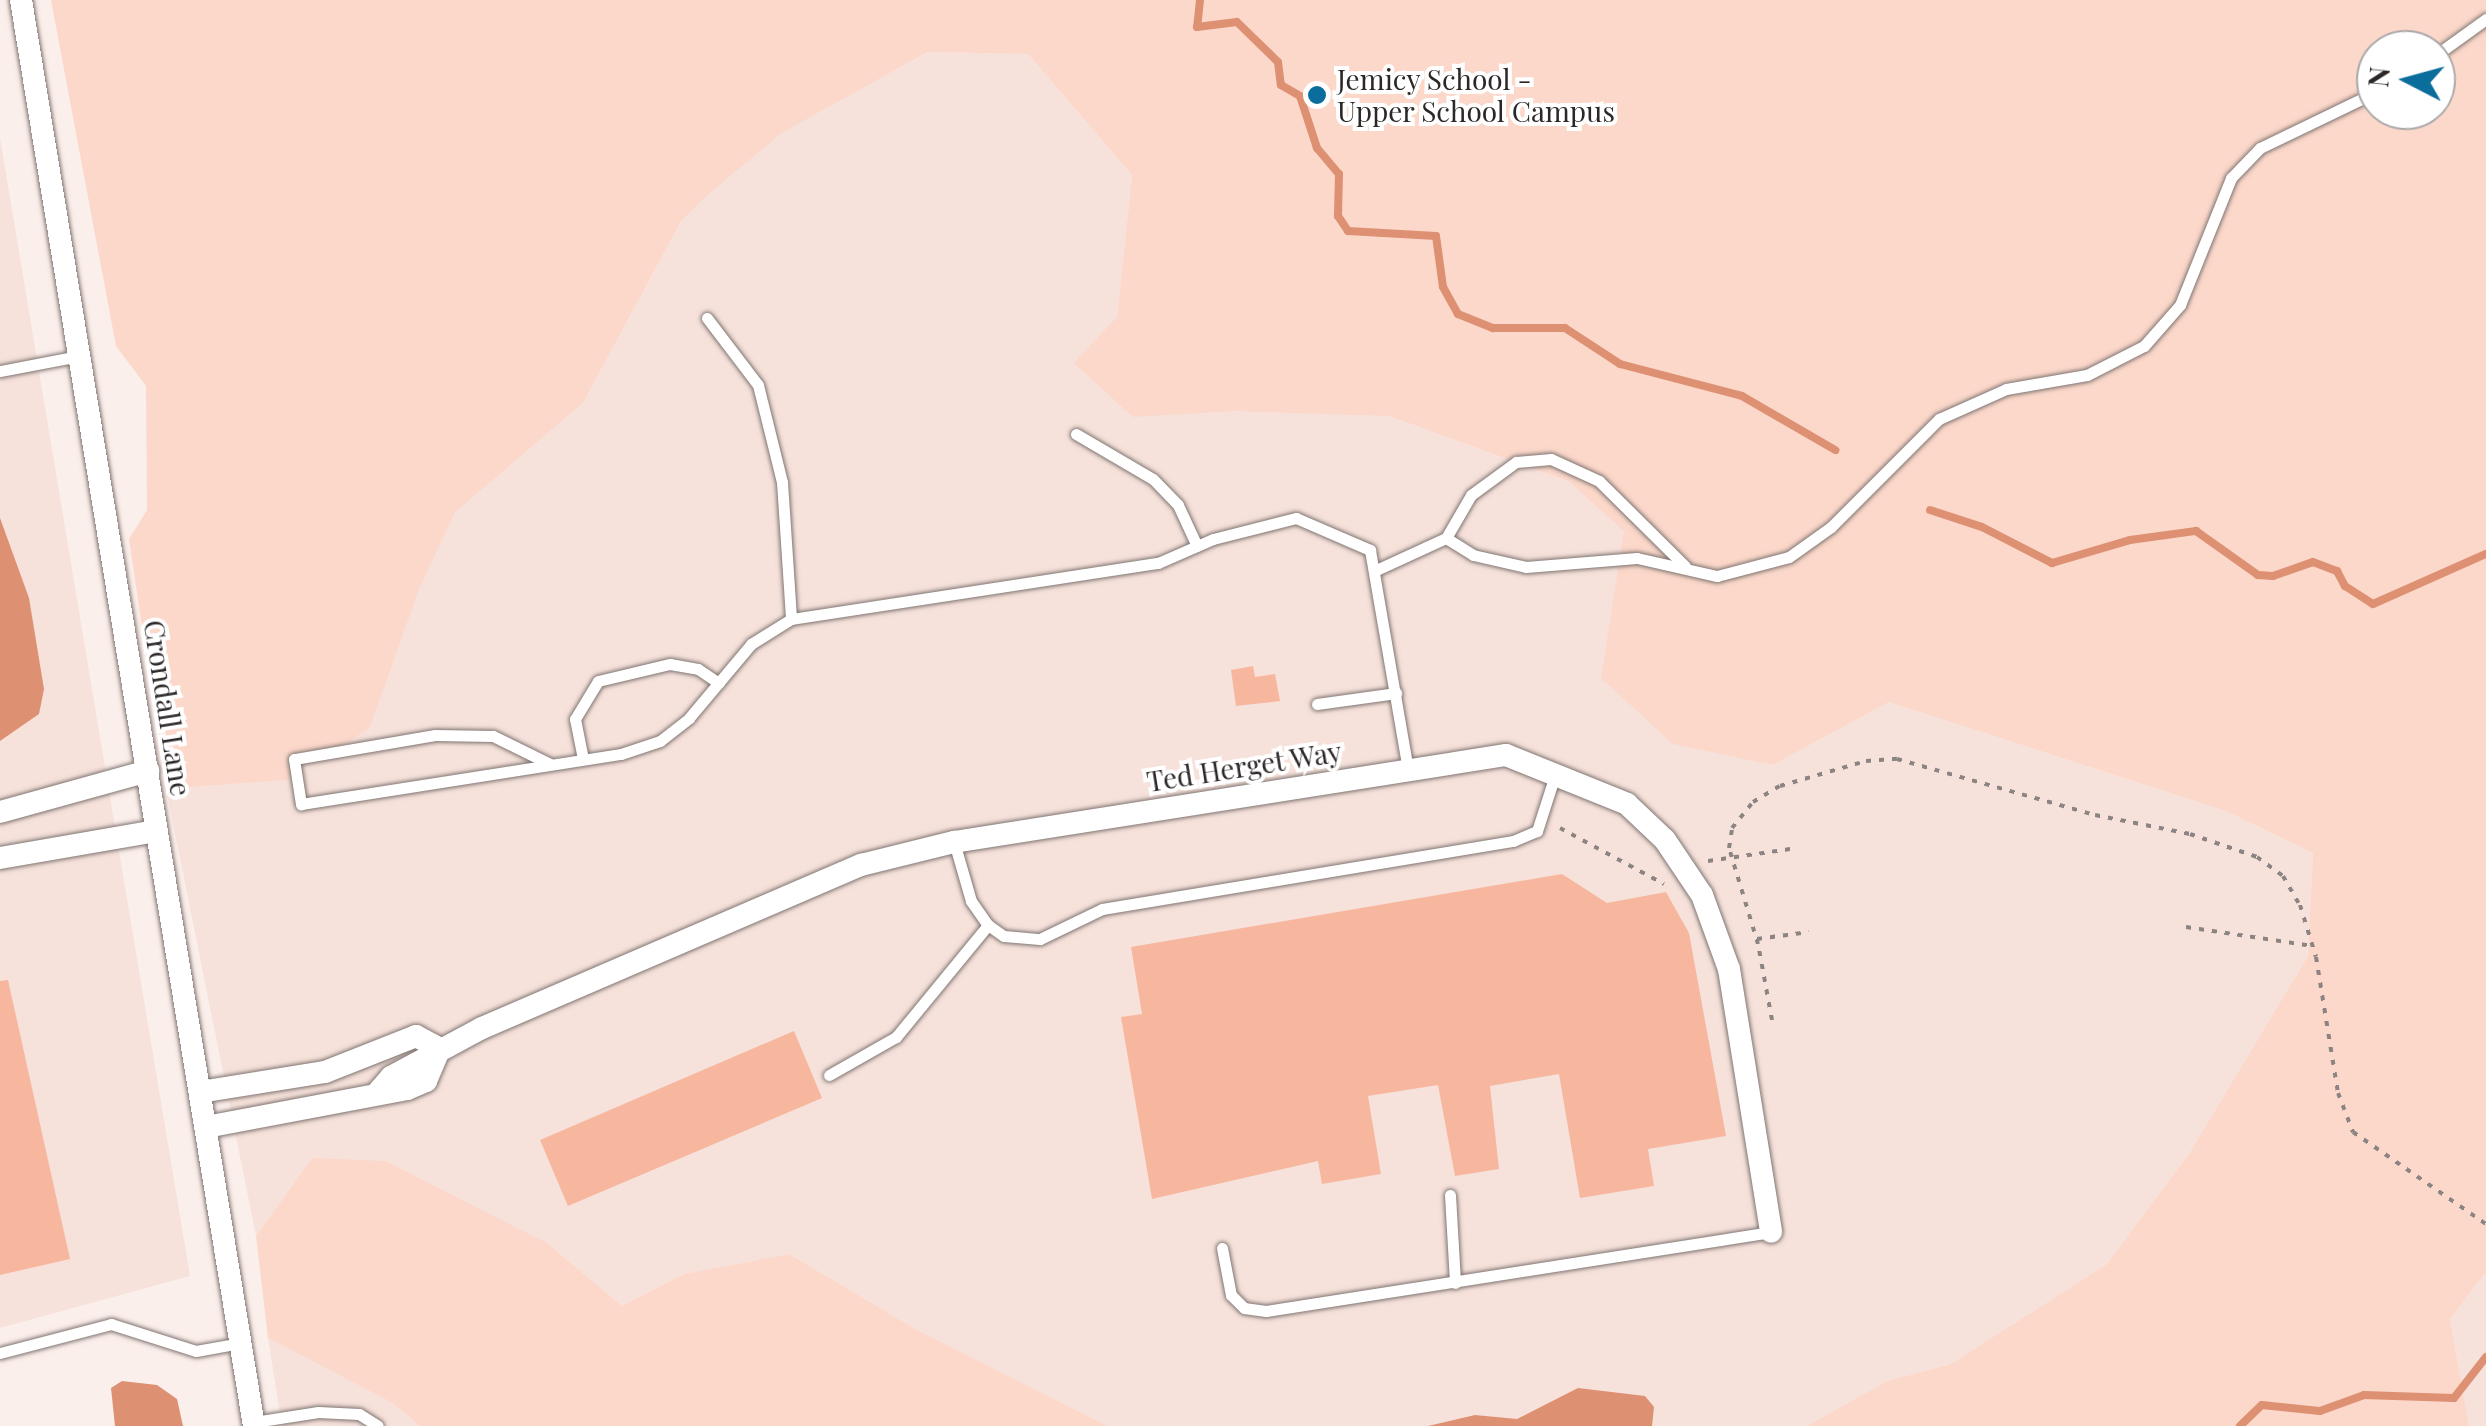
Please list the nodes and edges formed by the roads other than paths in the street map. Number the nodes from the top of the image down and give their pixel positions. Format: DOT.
graph roads {
  1 [pos="21,0"];
  2 [pos="2486,19"];
  3 [pos="2456,41"];
  4 [pos="2356,102"];
  5 [pos="707,318"];
  6 [pos="80,356"];
  7 [pos="0,371"];
  8 [pos="1076,434"];
  9 [pos="1446,538"];
  10 [pos="1196,546"];
  11 [pos="1684,566"];
  12 [pos="1374,572"];
  13 [pos="791,619"];
  14 [pos="720,683"];
  15 [pos="1396,692"];
  16 [pos="1317,704"];
  17 [pos="583,759"];
  18 [pos="550,764"];
  19 [pos="148,771"];
  20 [pos="1408,771"];
  21 [pos="1556,771"];
  22 [pos="0,812"];
  23 [pos="157,831"];
  24 [pos="954,842"];
  25 [pos="0,858"];
  26 [pos="988,924"];
  27 [pos="440,1050"];
  28 [pos="375,1056"];
  29 [pos="828,1076"];
  30 [pos="384,1084"];
  31 [pos="200,1092"];
  32 [pos="206,1127"];
  33 [pos="1450,1194"];
  34 [pos="1770,1232"];
  35 [pos="1222,1248"];
  36 [pos="1455,1284"];
  37 [pos="241,1343"];
  38 [pos="0,1354"];
  39 [pos="318,1412"];
  40 [pos="254,1424"];
  41 [pos="321,1426"];
  42 [pos="378,1426"];
  1 -- 6 [label="street, Crondall Lane"];
  2 -- 3 [label="lane"];
  4 -- 11 [label="lane"];
  5 -- 13 [label="lane"];
  6 -- 7 [label="lane"];
  6 -- 19 [label="street, Crondall Lane"];
  8 -- 10 [label="lane"];
  9 -- 11 [label="lane"];
  9 -- 11 [label="lane"];
  9 -- 12 [label="lane"];
  10 -- 12 [label="lane"];
  10 -- 13 [label="lane"];
  12 -- 15 [label="lane"];
  13 -- 14 [label="lane"];
  14 -- 17 [label="lane"];
  14 -- 17 [label="lane"];
  15 -- 16 [label="lane"];
  15 -- 20 [label="lane"];
  17 -- 18 [label="lane"];
  18 -- 18 [label="lane"];
  19 -- 22 [label="street"];
  19 -- 23 [label="street, Crondall Lane"];
  20 -- 21 [label="street, Ted Herget Way"];
  20 -- 24 [label="street, Ted Herget Way"];
  21 -- 26 [label="lane"];
  21 -- 34 [label="street, Ted Herget Way"];
  23 -- 25 [label="street"];
  23 -- 31 [label="street, Crondall Lane"];
  24 -- 26 [label="lane"];
  24 -- 27 [label="street, Ted Herget Way"];
  26 -- 29 [label="lane"];
  27 -- 28 [label="street, Ted Herget Way"];
  27 -- 30 [label="street, Ted Herget Way"];
  28 -- 30 [label="street"];
  28 -- 31 [label="street, Ted Herget Way"];
  30 -- 32 [label="street, Ted Herget Way"];
  31 -- 32 [label="street, Crondall Lane"];
  32 -- 37 [label="street, Crondall Lane"];
  33 -- 36 [label="lane"];
  34 -- 36 [label="lane"];
  35 -- 36 [label="lane"];
  37 -- 38 [label="lane"];
  37 -- 40 [label="street, Crondall Lane"];
  39 -- 40 [label="lane"];
  39 -- 41 [label="lane"];
  39 -- 42 [label="lane"];
}
